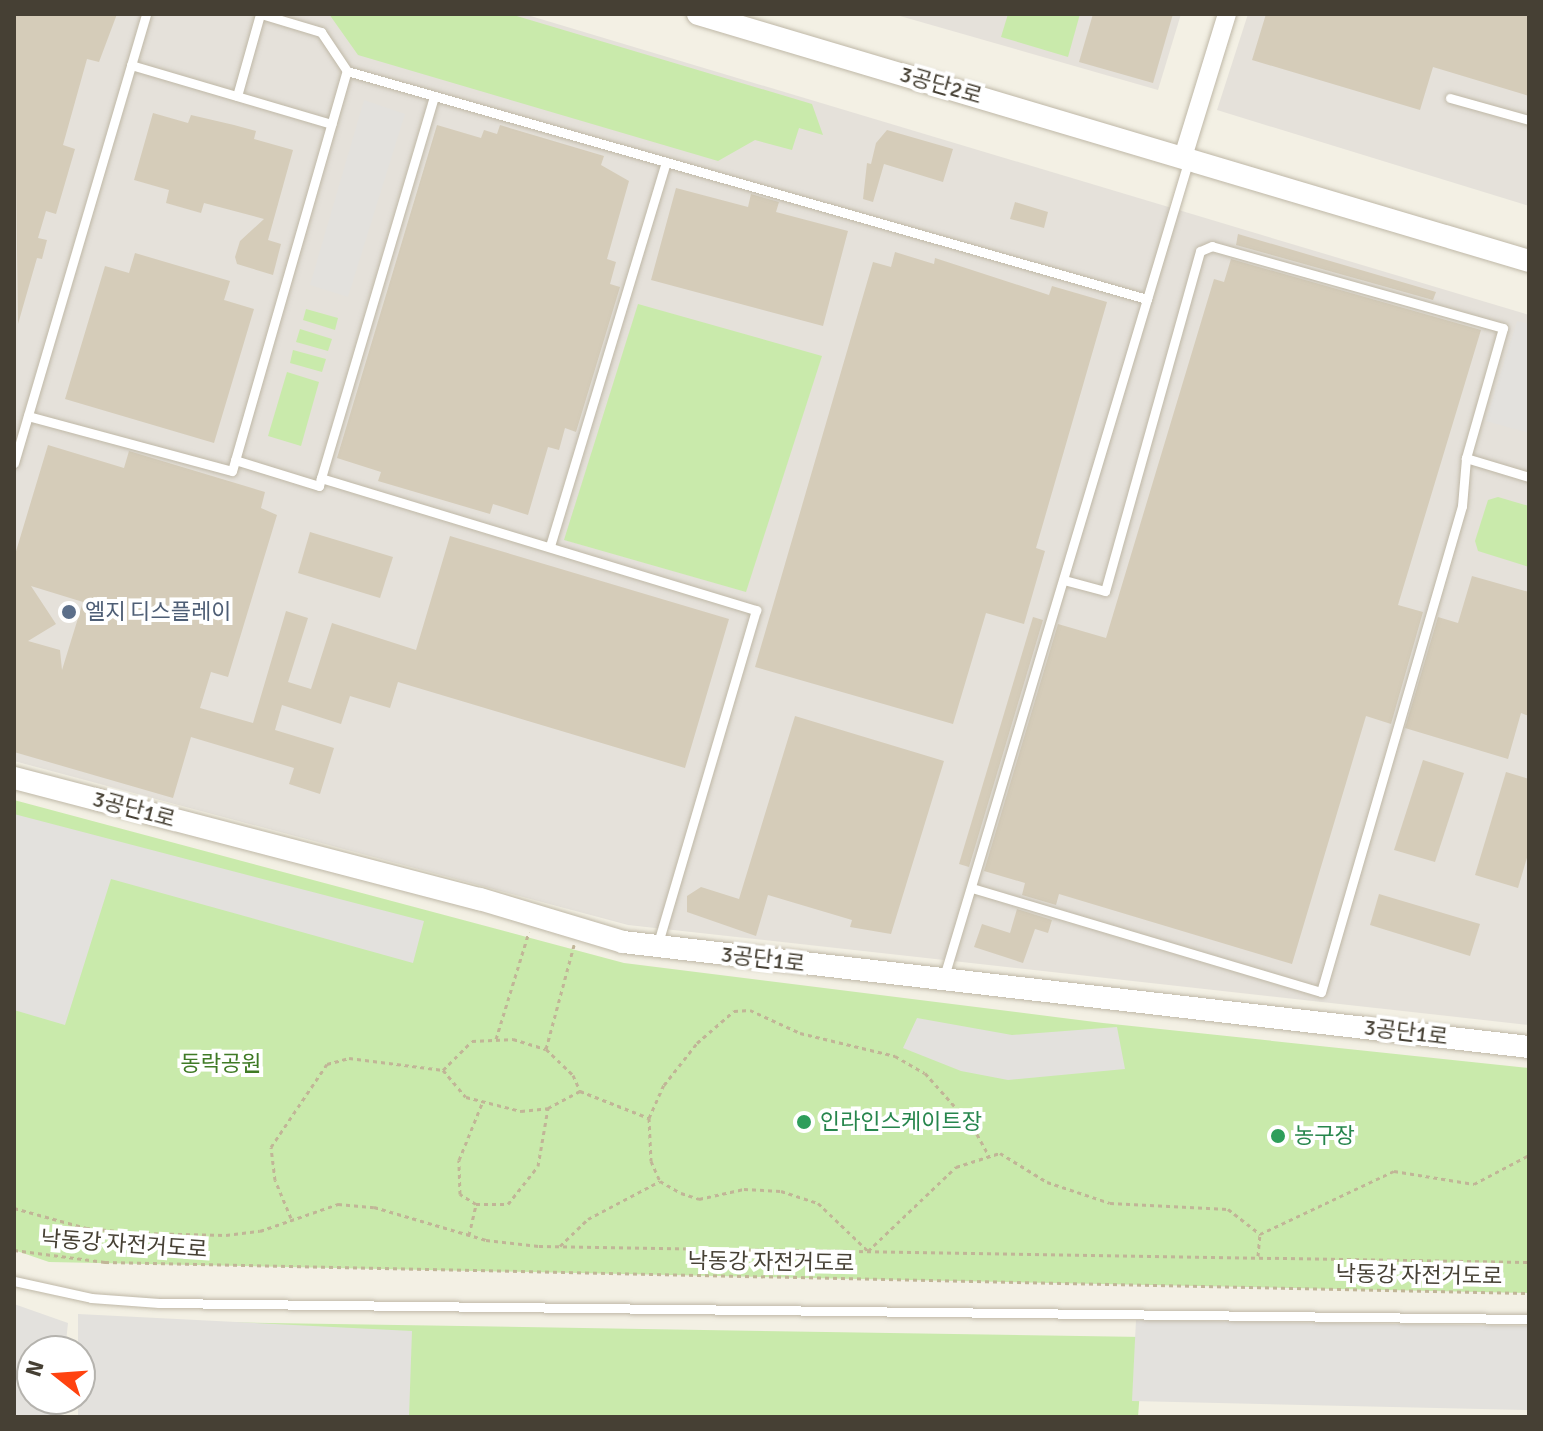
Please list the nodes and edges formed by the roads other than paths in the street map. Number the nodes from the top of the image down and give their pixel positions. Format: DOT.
graph roads {
  1 [pos="146,14"];
  2 [pos="261,14"];
  3 [pos="698,14"];
  4 [pos="1227,14"];
  5 [pos="131,65"];
  6 [pos="347,71"];
  7 [pos="237,96"];
  8 [pos="434,96"];
  9 [pos="1450,98"];
  10 [pos="1529,120"];
  11 [pos="331,124"];
  12 [pos="1186,158"];
  13 [pos="666,162"];
  14 [pos="1529,261"];
  15 [pos="1147,299"];
  16 [pos="28,416"];
  17 [pos="1466,458"];
  18 [pos="235,460"];
  19 [pos="14,463"];
  20 [pos="1529,477"];
  21 [pos="321,478"];
  22 [pos="550,546"];
  23 [pos="1064,580"];
  24 [pos="14,778"];
  25 [pos="972,888"];
  26 [pos="657,947"];
  27 [pos="943,980"];
  28 [pos="1529,1047"];
  29 [pos="14,1281"];
  30 [pos="1529,1319"];
  1 -- 5 [label="lane"];
  2 -- 6 [label="lane"];
  2 -- 7 [label="lane"];
  3 -- 12 [label="street, 3공단2로"];
  4 -- 12 [label="street"];
  5 -- 7 [label="lane"];
  5 -- 16 [label="lane"];
  6 -- 8 [label="lane"];
  6 -- 11 [label="lane"];
  7 -- 11 [label="lane"];
  8 -- 13 [label="lane"];
  8 -- 21 [label="lane"];
  9 -- 10 [label="lane"];
  11 -- 18 [label="lane"];
  12 -- 14 [label="street, 3공단2로"];
  12 -- 15 [label="lane"];
  13 -- 15 [label="lane"];
  13 -- 22 [label="lane"];
  15 -- 23 [label="lane"];
  16 -- 18 [label="lane"];
  16 -- 19 [label="lane"];
  17 -- 20 [label="lane"];
  17 -- 23 [label="lane"];
  17 -- 25 [label="lane"];
  18 -- 21 [label="lane"];
  21 -- 22 [label="lane"];
  22 -- 26 [label="lane"];
  23 -- 25 [label="lane"];
  24 -- 26 [label="street, 3공단1로"];
  25 -- 27 [label="lane"];
  26 -- 27 [label="street, 3공단1로"];
  27 -- 28 [label="street, 3공단1로"];
  29 -- 30 [label="lane"];
}
